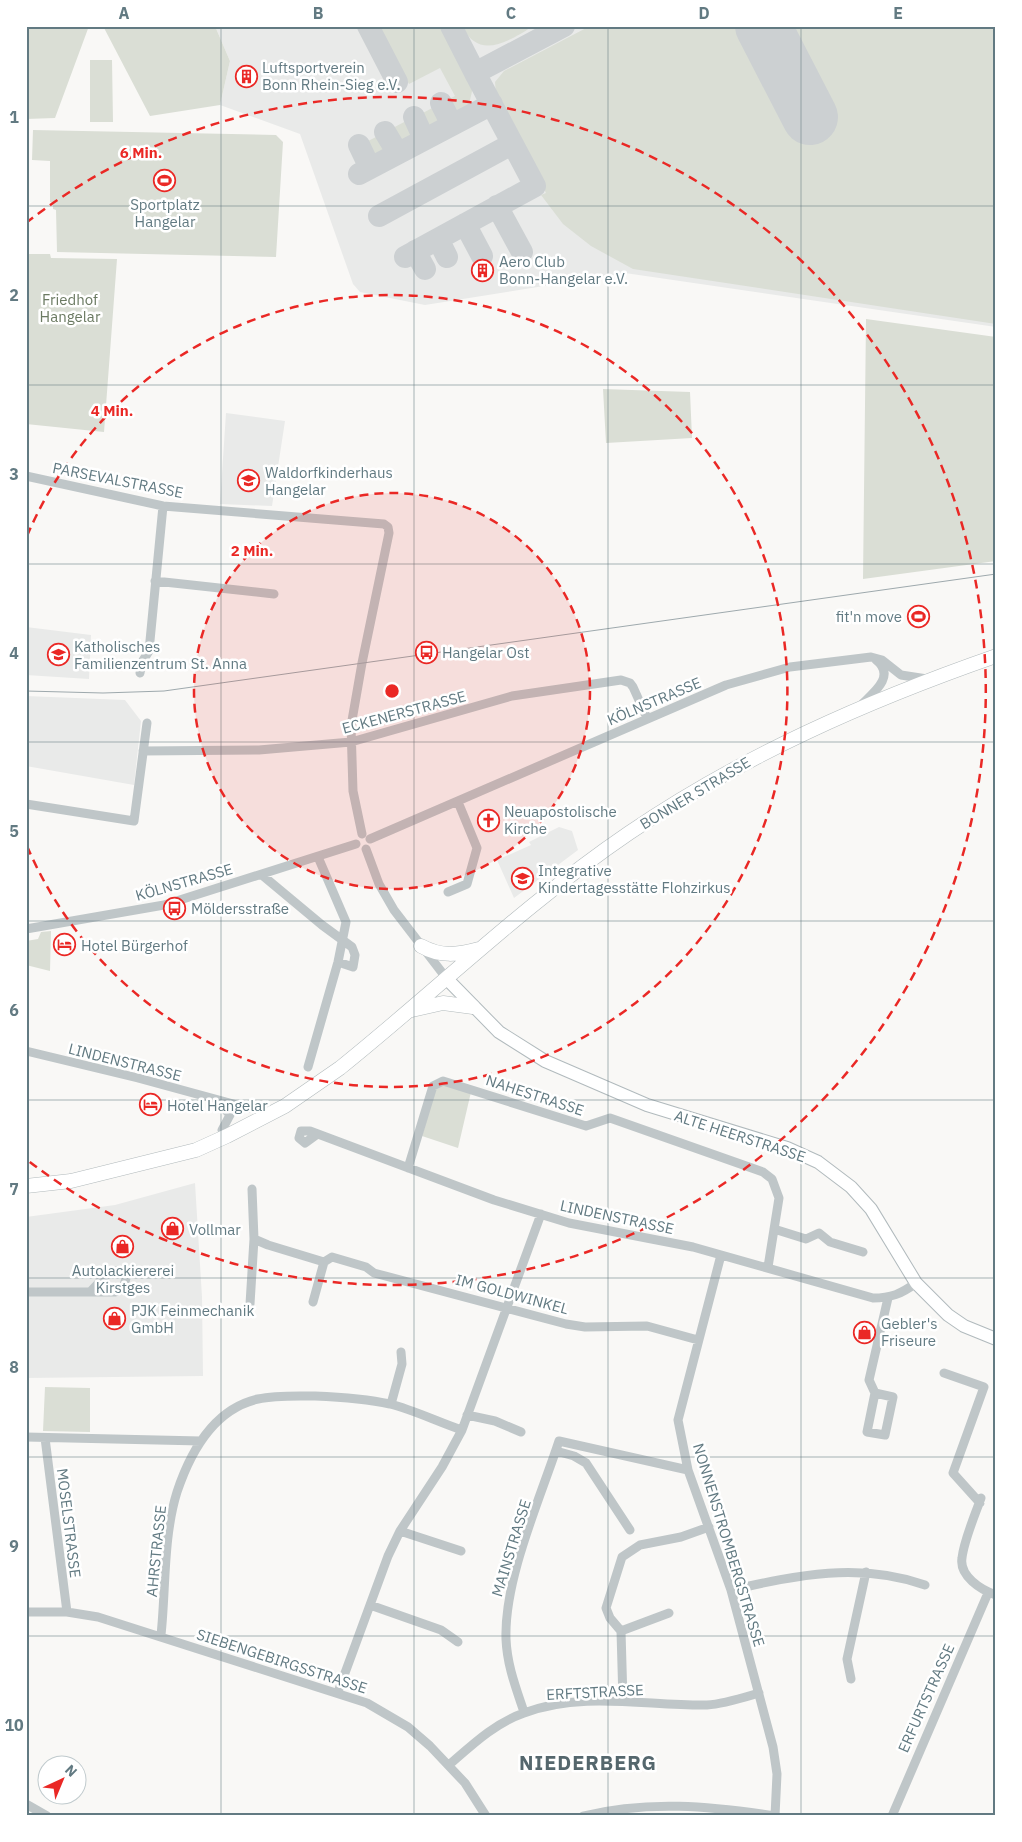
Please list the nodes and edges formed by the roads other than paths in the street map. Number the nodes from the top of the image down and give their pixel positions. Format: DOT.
graph roads {
  1 [pos="26,476"];
  2 [pos="163,506"];
  3 [pos="155,581"];
  4 [pos="274,594"];
  5 [pos="996,656"];
  6 [pos="871,657"];
  7 [pos="140,673"];
  8 [pos="930,679"];
  9 [pos="856,709"];
  10 [pos="647,718"];
  11 [pos="147,723"];
  12 [pos="350,742"];
  13 [pos="143,751"];
  14 [pos="458,802"];
  15 [pos="26,804"];
  16 [pos="362,834"];
  17 [pos="370,839"];
  18 [pos="356,844"];
  19 [pos="366,850"];
  20 [pos="318,857"];
  21 [pos="262,874"];
  22 [pos="448,892"];
  23 [pos="26,929"];
  24 [pos="343,938"];
  25 [pos="421,946"];
  26 [pos="482,948"];
  27 [pos="338,962"];
  28 [pos="447,979"];
  29 [pos="473,1007"];
  30 [pos="409,1010"];
  31 [pos="26,1051"];
  32 [pos="362,1051"];
  33 [pos="308,1067"];
  34 [pos="216,1099"];
  35 [pos="265,1108"];
  36 [pos="222,1130"];
  37 [pos="316,1134"];
  38 [pos="162,1158"];
  39 [pos="408,1168"];
  40 [pos="26,1186"];
  41 [pos="252,1189"];
  42 [pos="541,1214"];
  43 [pos="774,1229"];
  44 [pos="254,1239"];
  45 [pos="863,1252"];
  46 [pos="722,1254"];
  47 [pos="324,1262"];
  48 [pos="768,1267"];
  49 [pos="916,1284"];
  50 [pos="26,1292"];
  51 [pos="90,1292"];
  52 [pos="888,1298"];
  53 [pos="312,1302"];
  54 [pos="250,1304"];
  55 [pos="507,1307"];
  56 [pos="996,1339"];
  57 [pos="698,1340"];
  58 [pos="401,1352"];
  59 [pos="944,1373"];
  60 [pos="875,1393"];
  61 [pos="390,1404"];
  62 [pos="467,1415"];
  63 [pos="462,1430"];
  64 [pos="521,1432"];
  65 [pos="26,1437"];
  66 [pos="45,1438"];
  67 [pos="201,1441"];
  68 [pos="556,1451"];
  69 [pos="688,1470"];
  70 [pos="709,1528"];
  71 [pos="630,1530"];
  72 [pos="400,1531"];
  73 [pos="461,1551"];
  74 [pos="866,1572"];
  75 [pos="925,1585"];
  76 [pos="731,1590"];
  77 [pos="992,1594"];
  78 [pos="370,1605"];
  79 [pos="26,1612"];
  80 [pos="66,1612"];
  81 [pos="670,1613"];
  82 [pos="621,1631"];
  83 [pos="161,1635"];
  84 [pos="458,1642"];
  85 [pos="851,1679"];
  86 [pos="338,1692"];
  87 [pos="758,1693"];
  88 [pos="623,1701"];
  89 [pos="524,1712"];
  90 [pos="449,1765"];
  91 [pos="26,1804"];
  92 [pos="47,1816"];
  93 [pos="486,1816"];
  94 [pos="583,1816"];
  95 [pos="775,1816"];
  96 [pos="892,1816"];
  1 -- 2 [label="street, PARSEVALSTRASSE"];
  2 -- 3 [label="street"];
  2 -- 12 [label="street, PARSEVALSTRASSE"];
  3 -- 4 [label="street"];
  3 -- 7 [label="street"];
  5 -- 8 [label="main road, BONNER STRASSE"];
  6 -- 8 [label="street"];
  6 -- 9 [label="street"];
  6 -- 10 [label="street, KÖLNSTRASSE"];
  8 -- 9 [label="main road, BONNER STRASSE"];
  9 -- 26 [label="main road, BONNER STRASSE"];
  10 -- 12 [label="street, ECKENERSTRASSE"];
  10 -- 14 [label="street, KÖLNSTRASSE"];
  11 -- 13 [label="street"];
  12 -- 13 [label="street, ECKENERSTRASSE"];
  12 -- 16 [label="street"];
  13 -- 15 [label="street"];
  14 -- 17 [label="street, KÖLNSTRASSE"];
  14 -- 22 [label="street"];
  16 -- 17 [label="street"];
  16 -- 18 [label="street"];
  17 -- 19 [label="street"];
  18 -- 19 [label="street"];
  18 -- 20 [label="street, KÖLNSTRASSE"];
  19 -- 25 [label="street"];
  20 -- 21 [label="street, KÖLNSTRASSE"];
  20 -- 24 [label="street"];
  21 -- 23 [label="street, KÖLNSTRASSE"];
  21 -- 24 [label="street"];
  24 -- 27 [label="street"];
  24 -- 27 [label="street"];
  25 -- 26 [label="main road"];
  25 -- 28 [label="street"];
  26 -- 28 [label="main road, BONNER STRASSE"];
  27 -- 33 [label="street"];
  28 -- 29 [label="street, ALTE HEERSTRASSE"];
  28 -- 30 [label="main road, BONNER STRASSE"];
  29 -- 30 [label="main road"];
  29 -- 49 [label="street, ALTE HEERSTRASSE"];
  30 -- 32 [label="main road, BONNER STRASSE"];
  31 -- 34 [label="street, LINDENSTRASSE"];
  32 -- 35 [label="main road, BONNER STRASSE"];
  32 -- 38 [label="main road, BONNER STRASSE"];
  34 -- 35 [label="street, LINDENSTRASSE"];
  34 -- 36 [label="street"];
  35 -- 36 [label="main road, BONNER STRASSE"];
  36 -- 38 [label="main road, BONNER STRASSE"];
  37 -- 39 [label="street, LINDENSTRASSE"];
  38 -- 40 [label="main road, BONNER STRASSE"];
  39 -- 42 [label="street, LINDENSTRASSE"];
  39 -- 43 [label="street, NAHESTRASSE"];
  41 -- 44 [label="street"];
  42 -- 46 [label="street, LINDENSTRASSE"];
  42 -- 55 [label="street"];
  43 -- 45 [label="street"];
  43 -- 48 [label="street, NAHESTRASSE"];
  44 -- 47 [label="street, IM GOLDWINKEL"];
  44 -- 54 [label="street"];
  46 -- 48 [label="street, LINDENSTRASSE"];
  46 -- 57 [label="street, NONNENSTROMBERGSTRASSE"];
  47 -- 53 [label="street"];
  47 -- 55 [label="street, IM GOLDWINKEL"];
  48 -- 52 [label="street, LINDENSTRASSE"];
  49 -- 52 [label="street"];
  49 -- 56 [label="street, ALTE HEERSTRASSE"];
  50 -- 51 [label="street"];
  52 -- 60 [label="street"];
  55 -- 57 [label="street, IM GOLDWINKEL"];
  55 -- 62 [label="street"];
  57 -- 69 [label="street, NONNENSTROMBERGSTRASSE"];
  58 -- 61 [label="street"];
  59 -- 77 [label="street"];
  60 -- 60 [label="street"];
  61 -- 63 [label="street, AHRSTRASSE"];
  61 -- 67 [label="street, AHRSTRASSE"];
  62 -- 63 [label="street"];
  62 -- 64 [label="street"];
  63 -- 72 [label="street"];
  65 -- 66 [label="street"];
  66 -- 67 [label="street"];
  66 -- 80 [label="street, MOSELSTRASSE"];
  67 -- 83 [label="street, AHRSTRASSE"];
  68 -- 69 [label="street"];
  68 -- 71 [label="street"];
  68 -- 89 [label="street, MAINSTRASSE"];
  69 -- 70 [label="street, NONNENSTROMBERGSTRASSE"];
  70 -- 76 [label="street, NONNENSTROMBERGSTRASSE"];
  70 -- 82 [label="street"];
  72 -- 73 [label="street"];
  72 -- 78 [label="street"];
  74 -- 75 [label="street"];
  74 -- 76 [label="street"];
  74 -- 85 [label="street"];
  76 -- 87 [label="street, NONNENSTROMBERGSTRASSE"];
  77 -- 96 [label="street, ERFURTSTRASSE"];
  78 -- 84 [label="street"];
  78 -- 86 [label="street"];
  79 -- 80 [label="street, SIEBENGEBIRGSSTRASSE"];
  80 -- 83 [label="street, SIEBENGEBIRGSSTRASSE"];
  81 -- 82 [label="street"];
  82 -- 88 [label="street"];
  83 -- 86 [label="street, SIEBENGEBIRGSSTRASSE"];
  86 -- 90 [label="street, SIEBENGEBIRGSSTRASSE"];
  87 -- 88 [label="street, ERFTSTRASSE"];
  87 -- 95 [label="street, NONNENSTROMBERGSTRASSE"];
  88 -- 89 [label="street, ERFTSTRASSE"];
  89 -- 90 [label="street, ERFTSTRASSE"];
  90 -- 93 [label="street, SIEBENGEBIRGSSTRASSE"];
  91 -- 92 [label="street"];
  94 -- 95 [label="street"];
}
